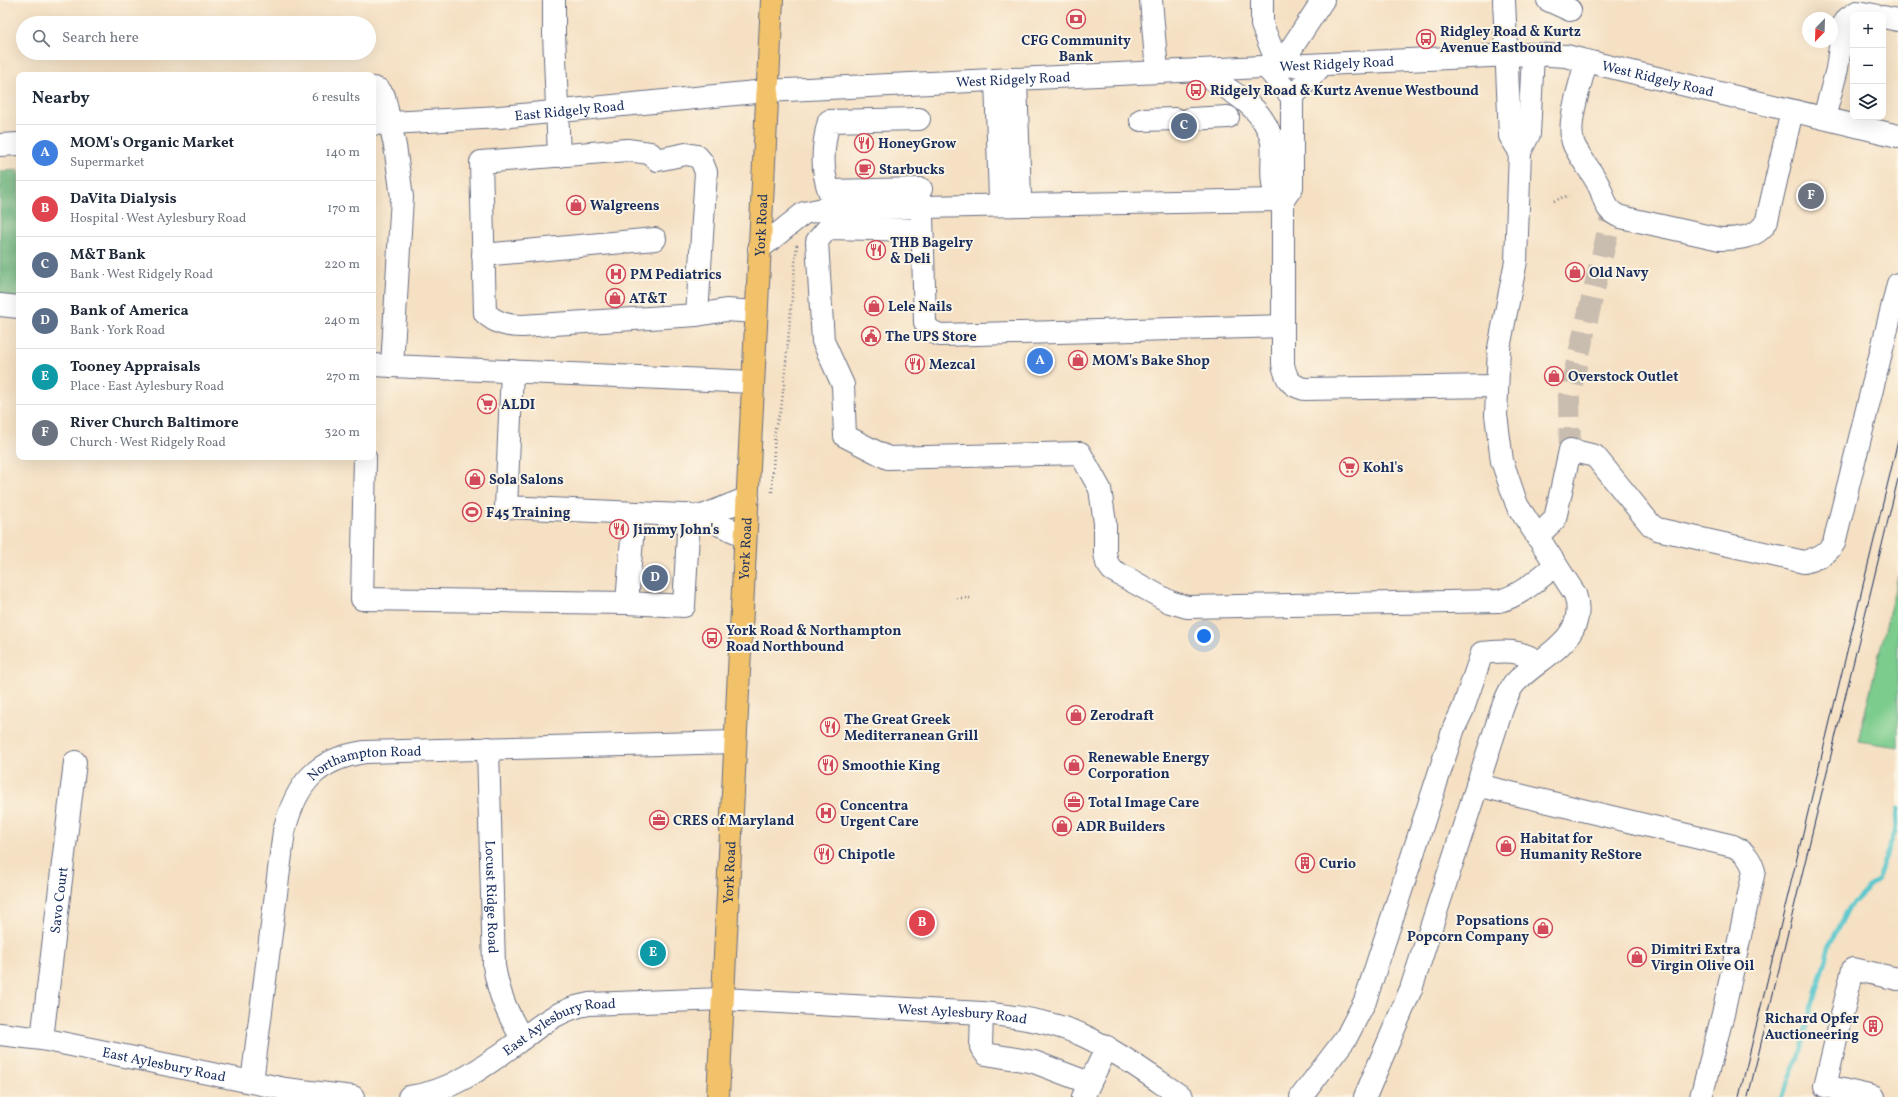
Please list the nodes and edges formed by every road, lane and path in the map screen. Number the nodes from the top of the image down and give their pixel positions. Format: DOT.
graph roads {
  1 [pos="554,0"];
  2 [pos="772,0"];
  3 [pos="1151,0"];
  4 [pos="1262,0"];
  5 [pos="1323,0"];
  6 [pos="1504,0"];
  7 [pos="1548,0"];
  8 [pos="1570,10"];
  9 [pos="1850,17"];
  10 [pos="1886,18"];
  11 [pos="1898,20"];
  12 [pos="1534,54"];
  13 [pos="1506,55"];
  14 [pos="1586,61"];
  15 [pos="1322,65"];
  16 [pos="1273,67"];
  17 [pos="1197,70"];
  18 [pos="1157,72"];
  19 [pos="1006,79"];
  20 [pos="376,89"];
  21 [pos="766,91"];
  22 [pos="1292,97"];
  23 [pos="1792,111"];
  24 [pos="557,112"];
  25 [pos="1228,117"];
  26 [pos="1824,118"];
  27 [pos="919,119"];
  28 [pos="1141,120"];
  29 [pos="382,123"];
  30 [pos="1898,136"];
  31 [pos="16,144"];
  32 [pos="0,145"];
  33 [pos="1520,152"];
  34 [pos="559,156"];
  35 [pos="1569,195"];
  36 [pos="921,198"];
  37 [pos="1283,200"];
  38 [pos="1554,201"];
  39 [pos="1011,205"];
  40 [pos="799,217"];
  41 [pos="922,230"];
  42 [pos="655,239"];
  43 [pos="759,249"];
  44 [pos="483,255"];
  45 [pos="1898,284"];
  46 [pos="0,305"];
  47 [pos="16,307"];
  48 [pos="697,315"];
  49 [pos="756,320"];
  50 [pos="1284,326"];
  51 [pos="382,365"];
  52 [pos="512,371"];
  53 [pos="753,382"];
  54 [pos="1496,386"];
  55 [pos="365,460"];
  56 [pos="772,492"];
  57 [pos="748,498"];
  58 [pos="634,513"];
  59 [pos="696,515"];
  60 [pos="746,536"];
  61 [pos="1537,537"];
  62 [pos="1556,565"];
  63 [pos="958,598"];
  64 [pos="972,598"];
  65 [pos="627,603"];
  66 [pos="1539,662"];
  67 [pos="735,742"];
  68 [pos="488,748"];
  69 [pos="75,762"];
  70 [pos="1477,785"];
  71 [pos="1898,979"];
  72 [pos="723,999"];
  73 [pos="982,1012"];
  74 [pos="0,1034"];
  75 [pos="522,1038"];
  76 [pos="42,1039"];
  77 [pos="1107,1047"];
  78 [pos="252,1082"];
  79 [pos="1086,1090"];
  80 [pos="353,1097"];
  81 [pos="409,1097"];
  82 [pos="718,1097"];
  83 [pos="1182,1097"];
  84 [pos="1301,1097"];
  85 [pos="1365,1097"];
  86 [pos="1702,1097"];
  87 [pos="1873,1097"];
  1 -- 24 [label="street"];
  2 -- 21 [label="main road, York Road"];
  3 -- 18 [label="street"];
  4 -- 16 [label="street"];
  5 -- 16 [label="street"];
  6 -- 13 [label="street"];
  7 -- 8 [label="street"];
  9 -- 26 [label="street"];
  10 -- 11 [label="street"];
  12 -- 13 [label="street, West Ridgely Road"];
  12 -- 14 [label="street, West Ridgely Road"];
  12 -- 33 [label="street"];
  13 -- 15 [label="street, West Ridgely Road"];
  13 -- 33 [label="street"];
  14 -- 23 [label="street, West Ridgely Road"];
  14 -- 23 [label="street"];
  15 -- 16 [label="street, West Ridgely Road"];
  15 -- 22 [label="street"];
  16 -- 17 [label="street, West Ridgely Road"];
  16 -- 22 [label="street"];
  17 -- 18 [label="street, West Ridgely Road"];
  17 -- 37 [label="street"];
  18 -- 19 [label="street, West Ridgely Road"];
  19 -- 21 [label="street, West Ridgely Road"];
  19 -- 39 [label="street"];
  20 -- 29 [label="street"];
  21 -- 24 [label="street, East Ridgely Road"];
  21 -- 43 [label="main road, York Road"];
  22 -- 37 [label="street"];
  23 -- 26 [label="street, West Ridgely Road"];
  24 -- 29 [label="street, East Ridgely Road"];
  24 -- 34 [label="street"];
  25 -- 28 [label="street"];
  26 -- 30 [label="street, West Ridgely Road"];
  27 -- 36 [label="street"];
  29 -- 51 [label="street"];
  31 -- 32 [label="street"];
  33 -- 54 [label="street"];
  34 -- 44 [label="street"];
  34 -- 48 [label="street"];
  35 -- 38 [label="path"];
  36 -- 39 [label="street"];
  36 -- 40 [label="street"];
  36 -- 41 [label="street"];
  37 -- 39 [label="street"];
  37 -- 50 [label="street"];
  40 -- 43 [label="street"];
  40 -- 56 [label="path"];
  41 -- 50 [label="street"];
  41 -- 62 [label="street"];
  42 -- 44 [label="street"];
  43 -- 49 [label="main road, York Road"];
  44 -- 48 [label="street"];
  45 -- 61 [label="street"];
  46 -- 47 [label="street"];
  48 -- 49 [label="street"];
  49 -- 53 [label="main road, York Road"];
  50 -- 54 [label="street"];
  51 -- 52 [label="street"];
  52 -- 53 [label="street"];
  52 -- 58 [label="street"];
  53 -- 57 [label="main road, York Road"];
  54 -- 61 [label="street"];
  55 -- 65 [label="street"];
  57 -- 59 [label="street"];
  57 -- 60 [label="main road, York Road"];
  58 -- 59 [label="street"];
  58 -- 65 [label="street"];
  59 -- 60 [label="street"];
  59 -- 65 [label="street"];
  60 -- 67 [label="main road, York Road"];
  61 -- 62 [label="street"];
  62 -- 66 [label="street"];
  63 -- 64 [label="path"];
  66 -- 70 [label="street"];
  66 -- 84 [label="street"];
  67 -- 68 [label="street, Northampton Road"];
  67 -- 72 [label="main road, York Road"];
  68 -- 75 [label="street, Locust Ridge Road"];
  68 -- 78 [label="street, Northampton Road"];
  69 -- 76 [label="street, Savo Court"];
  70 -- 85 [label="street"];
  70 -- 86 [label="street"];
  71 -- 87 [label="street"];
  72 -- 73 [label="street, West Aylesbury Road"];
  72 -- 75 [label="street, East Aylesbury Road"];
  72 -- 82 [label="main road, York Road"];
  73 -- 77 [label="street, West Aylesbury Road"];
  73 -- 79 [label="street"];
  74 -- 76 [label="street, East Aylesbury Road"];
  75 -- 81 [label="street, East Aylesbury Road"];
  76 -- 78 [label="street, East Aylesbury Road"];
  77 -- 79 [label="street"];
  77 -- 83 [label="street, West Aylesbury Road"];
  78 -- 80 [label="street, East Aylesbury Road"];
}
